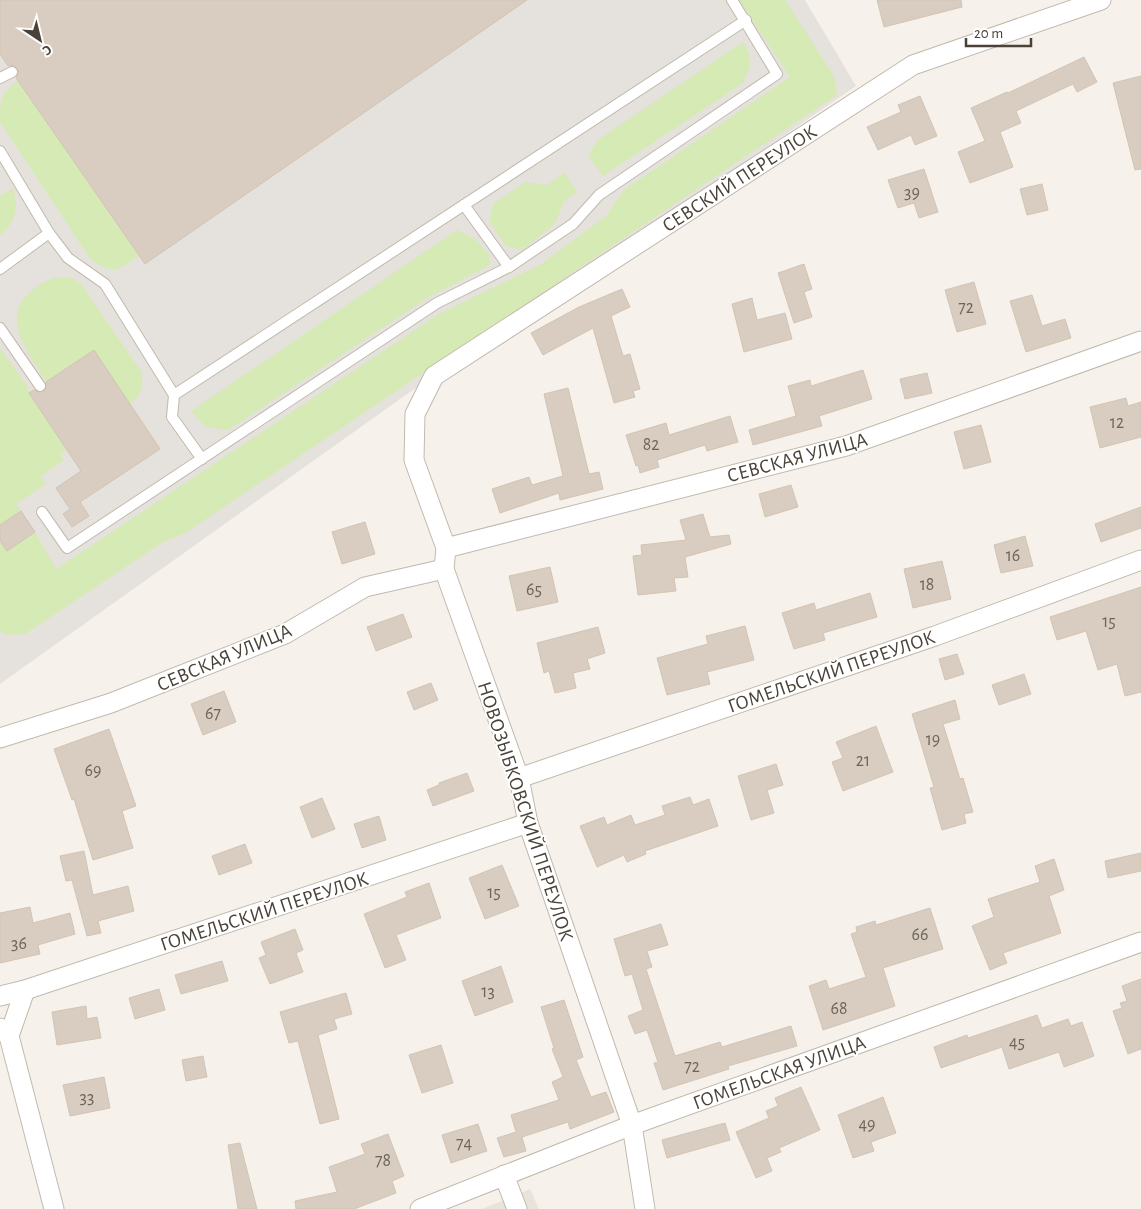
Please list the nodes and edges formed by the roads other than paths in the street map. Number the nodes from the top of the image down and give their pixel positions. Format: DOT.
graph roads {
  1 [pos="732,0"];
  2 [pos="1101,0"];
  3 [pos="746,20"];
  4 [pos="12,72"];
  5 [pos="0,78"];
  6 [pos="0,151"];
  7 [pos="464,205"];
  8 [pos="49,233"];
  9 [pos="509,267"];
  10 [pos="0,268"];
  11 [pos="0,328"];
  12 [pos="1141,341"];
  13 [pos="40,386"];
  14 [pos="174,395"];
  15 [pos="415,414"];
  16 [pos="202,459"];
  17 [pos="42,512"];
  18 [pos="446,548"];
  19 [pos="1141,560"];
  20 [pos="444,570"];
  21 [pos="0,738"];
  22 [pos="519,778"];
  23 [pos="528,824"];
  24 [pos="1141,942"];
  25 [pos="25,990"];
  26 [pos="0,996"];
  27 [pos="4,1032"];
  28 [pos="632,1125"];
  29 [pos="504,1175"];
  30 [pos="54,1209"];
  31 [pos="420,1209"];
  32 [pos="517,1209"];
  33 [pos="645,1209"];
  1 -- 3 [label="lane"];
  2 -- 15 [label="street, СЕВСКИЙ ПЕРЕУЛОК"];
  3 -- 7 [label="lane"];
  3 -- 9 [label="lane"];
  4 -- 5 [label="lane"];
  6 -- 8 [label="lane"];
  7 -- 9 [label="lane"];
  7 -- 14 [label="lane"];
  8 -- 10 [label="lane"];
  8 -- 14 [label="lane"];
  9 -- 16 [label="lane"];
  11 -- 13 [label="lane"];
  12 -- 18 [label="street, СЕВСКАЯ УЛИЦА"];
  14 -- 16 [label="lane"];
  15 -- 18 [label="street, НОВОЗЫБКОВСКИЙ ПЕРЕУЛОК"];
  16 -- 17 [label="lane"];
  18 -- 20 [label="street, НОВОЗЫБКОВСКИЙ ПЕРЕУЛОК"];
  19 -- 22 [label="street, ГОМЕЛЬСКИЙ ПЕРЕУЛОК"];
  20 -- 21 [label="street, СЕВСКАЯ УЛИЦА"];
  20 -- 22 [label="street, НОВОЗЫБКОВСКИЙ ПЕРЕУЛОК"];
  22 -- 23 [label="street, НОВОЗЫБКОВСКИЙ ПЕРЕУЛОК"];
  23 -- 25 [label="street, ГОМЕЛЬСКИЙ ПЕРЕУЛОК"];
  23 -- 28 [label="street, НОВОЗЫБКОВСКИЙ ПЕРЕУЛОК"];
  24 -- 28 [label="street, ГОМЕЛЬСКАЯ УЛИЦА"];
  25 -- 26 [label="street, ГОМЕЛЬСКИЙ ПЕРЕУЛОК"];
  25 -- 27 [label="street"];
  27 -- 30 [label="street"];
  28 -- 29 [label="street, ГОМЕЛЬСКАЯ УЛИЦА"];
  28 -- 33 [label="street, НОВОЗЫБКОВСКИЙ ПЕРЕУЛОК"];
  29 -- 31 [label="street, ГОМЕЛЬСКАЯ УЛИЦА"];
  29 -- 32 [label="street"];
}
